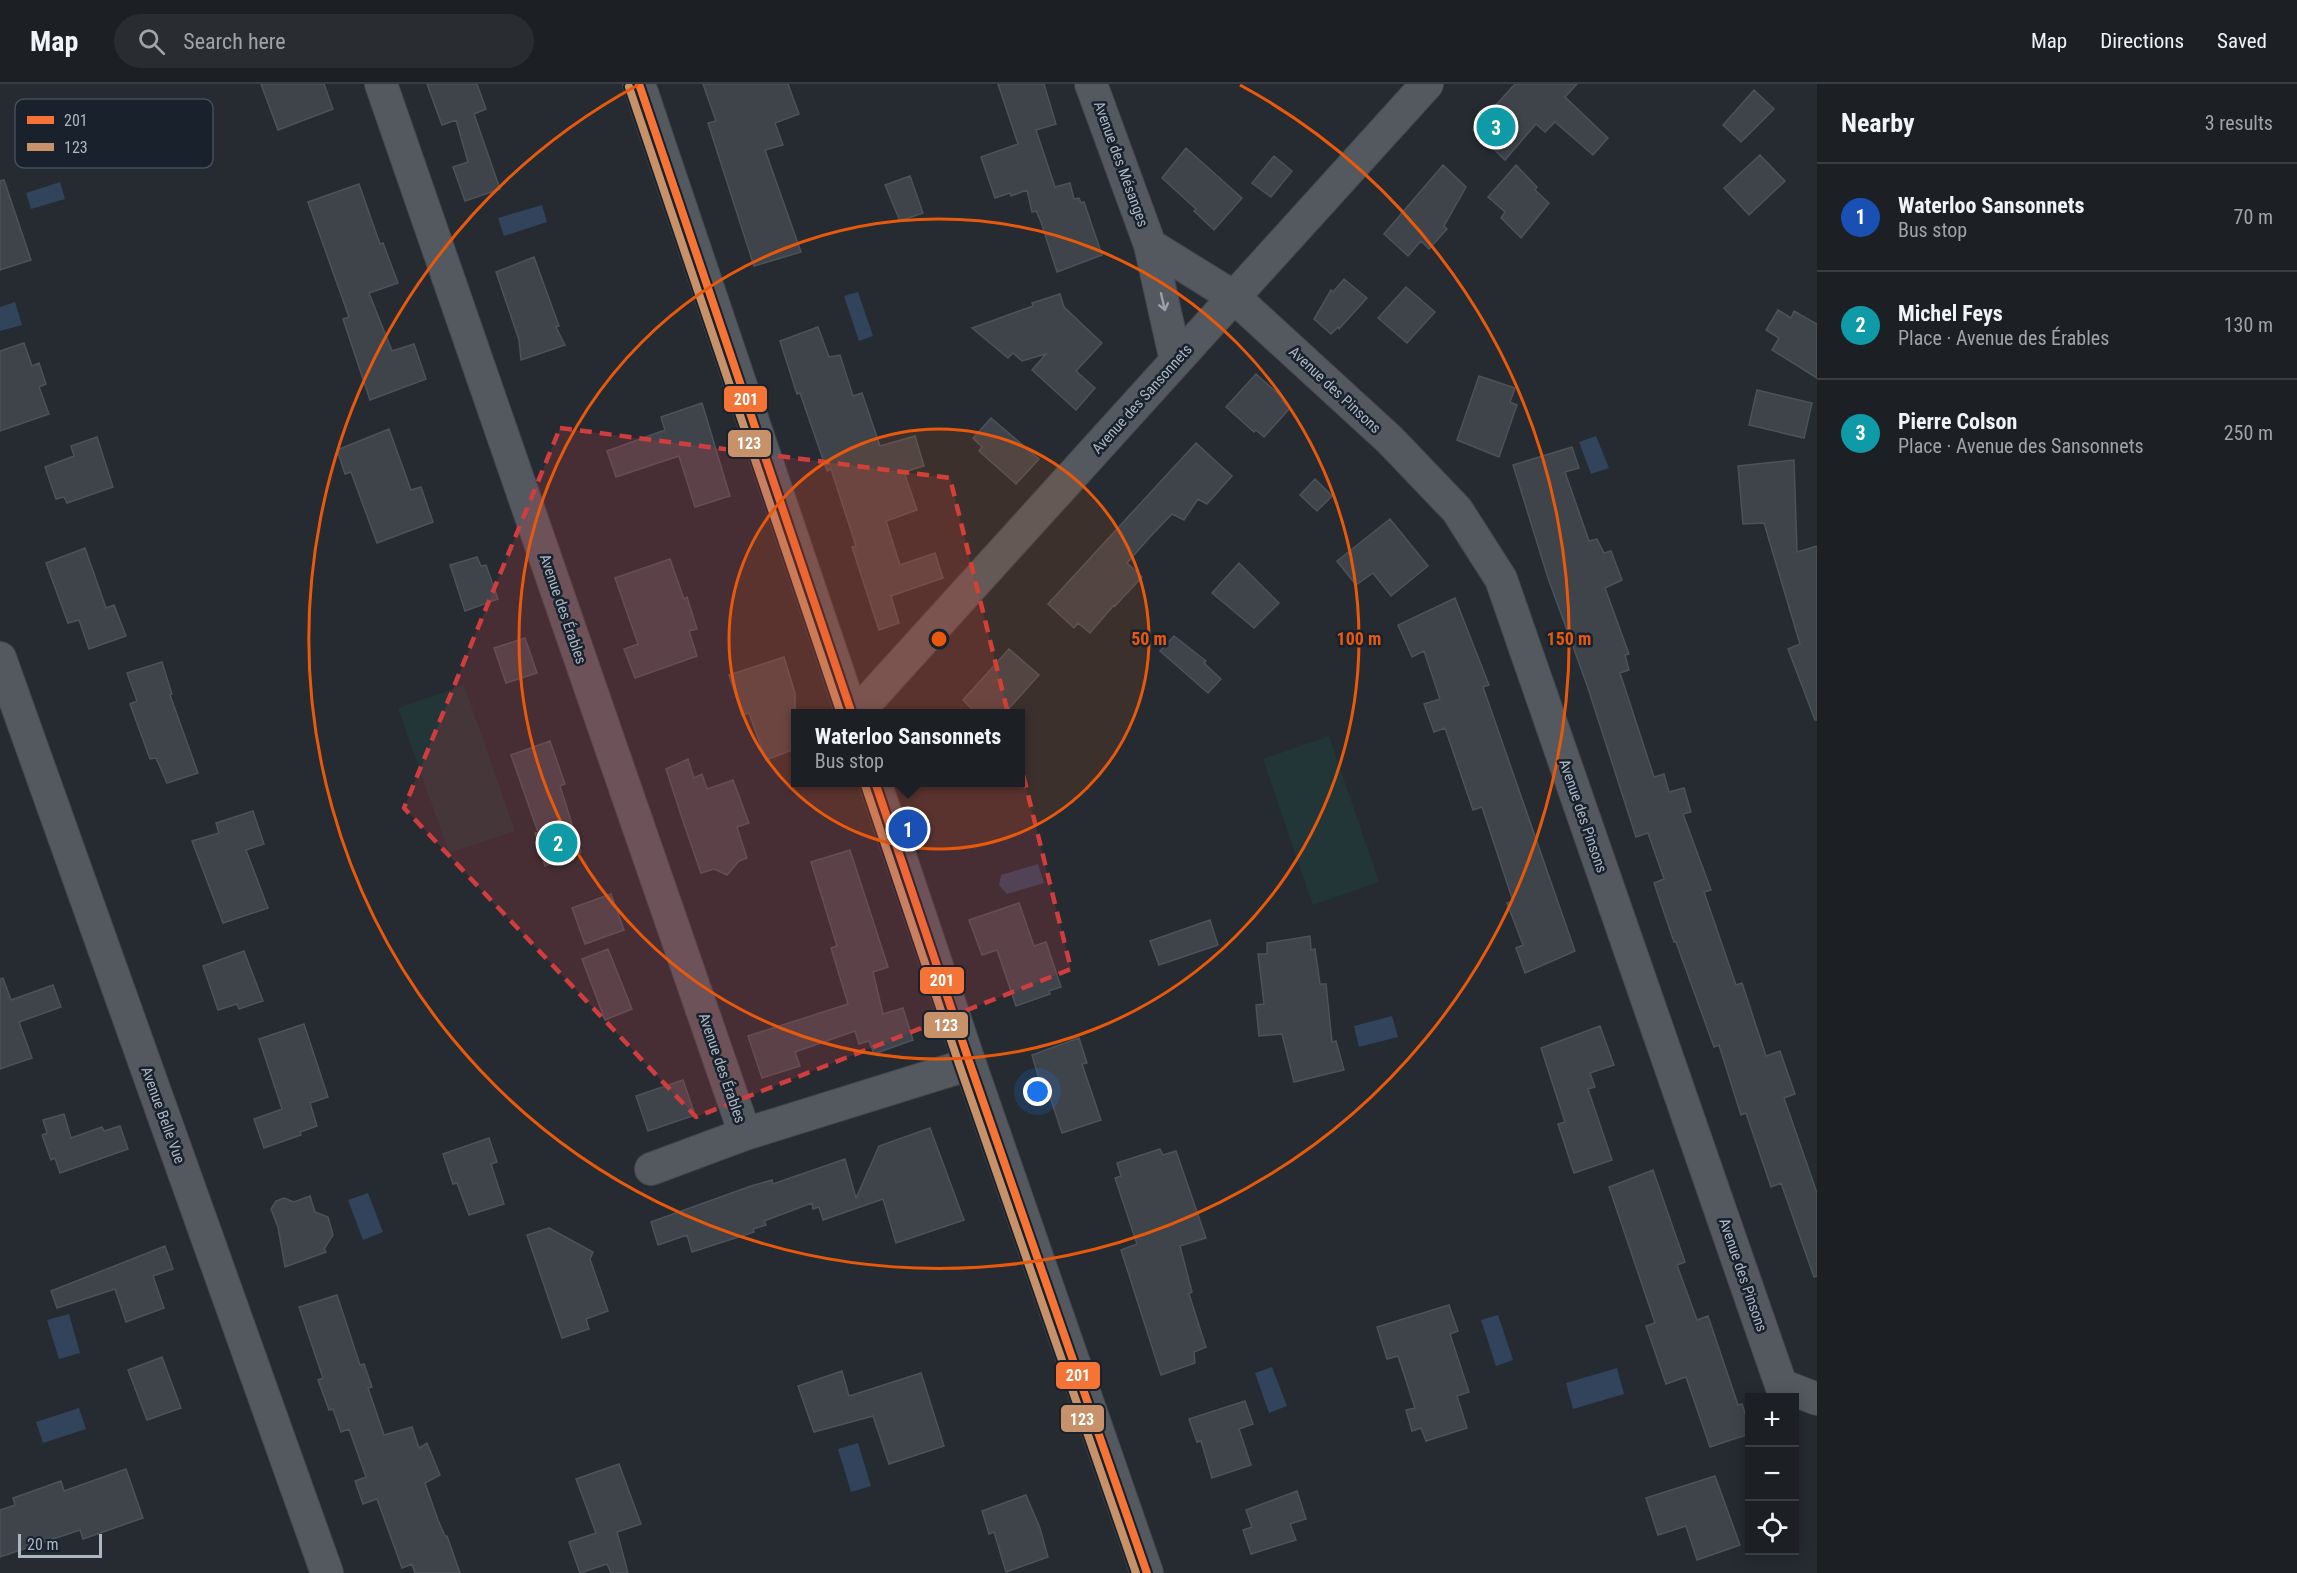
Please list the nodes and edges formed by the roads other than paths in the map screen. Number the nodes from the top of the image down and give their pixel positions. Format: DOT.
graph roads {
  1 [pos="381,84"];
  2 [pos="639,84"];
  3 [pos="1091,84"];
  4 [pos="1427,84"];
  5 [pos="1150,245"];
  6 [pos="1234,297"];
  7 [pos="1176,361"];
  8 [pos="0,658"];
  9 [pos="852,709"];
  10 [pos="859,709"];
  11 [pos="876,787"];
  12 [pos="970,1064"];
  13 [pos="745,1134"];
  14 [pos="651,1169"];
  15 [pos="1817,1399"];
  16 [pos="327,1573"];
  17 [pos="1147,1573"];
  1 -- 13 [label="street, Avenue des Érables"];
  2 -- 9 [label="street"];
  3 -- 5 [label="street, Avenue des Mésanges"];
  4 -- 6 [label="street, Avenue des Sansonnets"];
  5 -- 6 [label="street, Avenue des Mésanges"];
  5 -- 7 [label="street, Avenue des Mésanges, one-way"];
  6 -- 7 [label="street, Avenue des Sansonnets"];
  6 -- 15 [label="street, Avenue des Pinsons"];
  7 -- 10 [label="street, Avenue des Sansonnets"];
  8 -- 16 [label="street, Avenue Belle Vue"];
  11 -- 12 [label="street"];
  12 -- 13 [label="street, Avenue des Érables"];
  12 -- 17 [label="street"];
  13 -- 14 [label="street, Avenue des Érables"];
}
